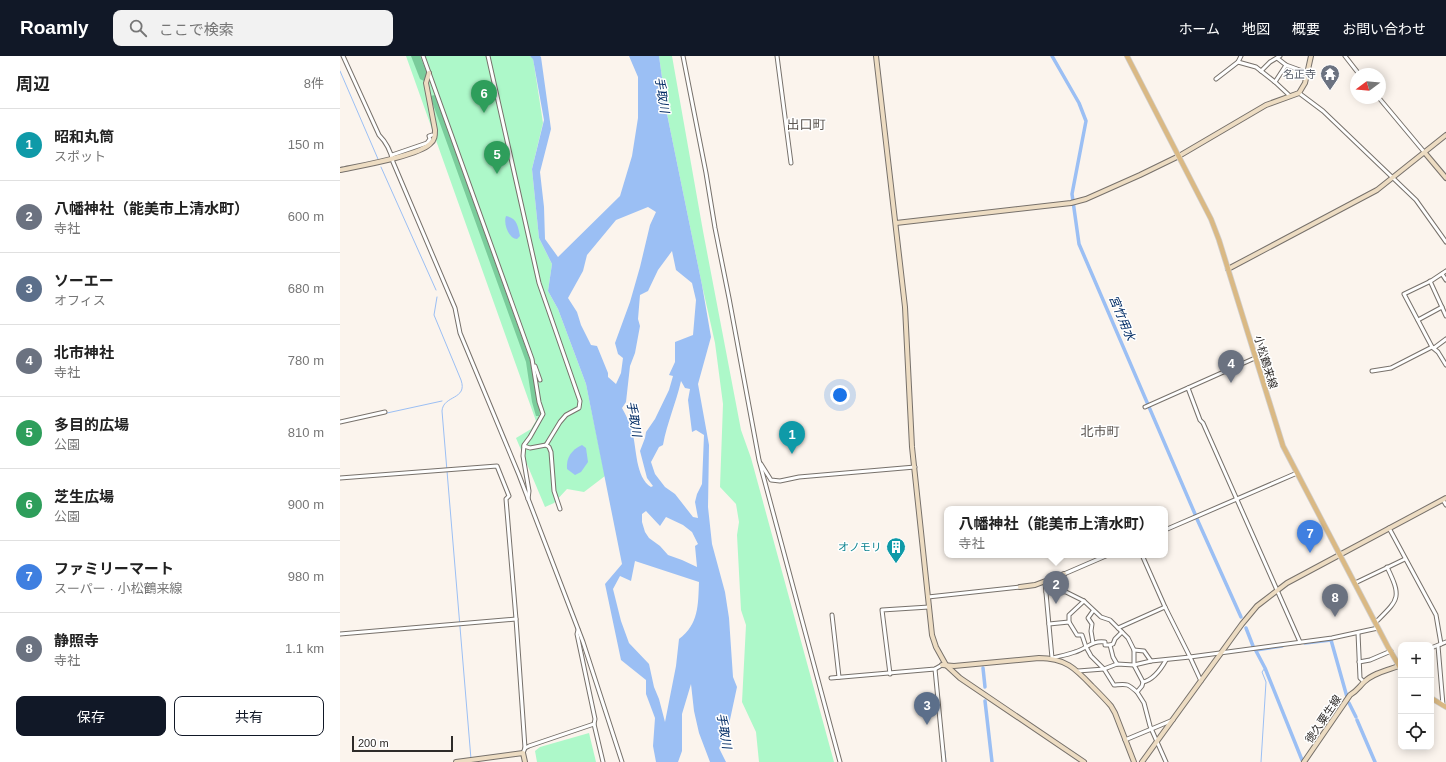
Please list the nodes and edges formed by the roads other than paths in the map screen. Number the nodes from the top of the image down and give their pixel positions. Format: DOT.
graph roads {
  1 [pos="423,56"];
  2 [pos="488,56"];
  3 [pos="683,56"];
  4 [pos="777,56"];
  5 [pos="876,56"];
  6 [pos="1127,56"];
  7 [pos="1241,56"];
  8 [pos="1311,56"];
  9 [pos="1345,56"];
  10 [pos="344,57"];
  11 [pos="1278,57"];
  12 [pos="340,59"];
  13 [pos="1238,62"];
  14 [pos="1286,65"];
  15 [pos="1355,68"];
  16 [pos="1261,71"];
  17 [pos="429,73"];
  18 [pos="1308,73"];
  19 [pos="1216,79"];
  20 [pos="1275,82"];
  21 [pos="1299,93"];
  22 [pos="1290,96"];
  23 [pos="1384,104"];
  24 [pos="432,135"];
  25 [pos="1446,135"];
  26 [pos="1425,153"];
  27 [pos="1179,156"];
  28 [pos="392,157"];
  29 [pos="791,163"];
  30 [pos="340,170"];
  31 [pos="1394,178"];
  32 [pos="1446,178"];
  33 [pos="896,223"];
  34 [pos="1446,242"];
  35 [pos="1228,269"];
  36 [pos="1446,271"];
  37 [pos="1442,274"];
  38 [pos="1446,280"];
  39 [pos="1430,281"];
  40 [pos="1442,306"];
  41 [pos="1446,316"];
  42 [pos="1418,320"];
  43 [pos="1446,339"];
  44 [pos="1433,348"];
  45 [pos="1255,358"];
  46 [pos="532,359"];
  47 [pos="1446,365"];
  48 [pos="1372,371"];
  49 [pos="540,380"];
  50 [pos="1188,388"];
  51 [pos="1144,406"];
  52 [pos="385,412"];
  53 [pos="340,422"];
  54 [pos="546,445"];
  55 [pos="524,446"];
  56 [pos="759,460"];
  57 [pos="915,467"];
  58 [pos="1297,473"];
  59 [pos="340,478"];
  60 [pos="528,499"];
  61 [pos="1237,499"];
  62 [pos="1445,499"];
  63 [pos="1446,505"];
  64 [pos="560,509"];
  65 [pos="1389,528"];
  66 [pos="1168,529"];
  67 [pos="1339,554"];
  68 [pos="1101,558"];
  69 [pos="1143,558"];
  70 [pos="1405,559"];
  71 [pos="1387,567"];
  72 [pos="1064,574"];
  73 [pos="1045,582"];
  74 [pos="1355,583"];
  75 [pos="1020,587"];
  76 [pos="1277,590"];
  77 [pos="1046,592"];
  78 [pos="928,597"];
  79 [pos="1084,601"];
  80 [pos="929,607"];
  81 [pos="1165,607"];
  82 [pos="1093,611"];
  83 [pos="832,615"];
  84 [pos="516,619"];
  85 [pos="1069,622"];
  86 [pos="1376,622"];
  87 [pos="1049,624"];
  88 [pos="1118,628"];
  89 [pos="1378,628"];
  90 [pos="578,630"];
  91 [pos="1122,632"];
  92 [pos="1358,633"];
  93 [pos="340,634"];
  94 [pos="1300,642"];
  95 [pos="1446,642"];
  96 [pos="1093,643"];
  97 [pos="1110,645"];
  98 [pos="1439,645"];
  99 [pos="1086,647"];
  100 [pos="1434,647"];
  101 [pos="1134,650"];
  102 [pos="1391,651"];
  103 [pos="1222,652"];
  104 [pos="1190,657"];
  105 [pos="1052,658"];
  106 [pos="1398,659"];
  107 [pos="1166,660"];
  108 [pos="1151,661"];
  109 [pos="1359,662"];
  110 [pos="1118,664"];
  111 [pos="944,665"];
  112 [pos="1134,665"];
  113 [pos="1398,668"];
  114 [pos="935,669"];
  115 [pos="1104,669"];
  116 [pos="1078,671"];
  117 [pos="890,674"];
  118 [pos="839,677"];
  119 [pos="831,678"];
  120 [pos="1201,681"];
  121 [pos="1143,682"];
  122 [pos="1364,682"];
  123 [pos="1137,692"];
  124 [pos="1434,700"];
  125 [pos="1444,706"];
  126 [pos="1173,720"];
  127 [pos="594,724"];
  128 [pos="1151,728"];
  129 [pos="1125,740"];
  130 [pos="1157,742"];
  131 [pos="525,748"];
  132 [pos="523,753"];
  133 [pos="1305,761"];
  134 [pos="456,762"];
  135 [pos="525,762"];
  136 [pos="603,762"];
  137 [pos="622,762"];
  138 [pos="840,762"];
  139 [pos="944,762"];
  140 [pos="1084,762"];
  141 [pos="1134,762"];
  142 [pos="1142,762"];
  143 [pos="1166,762"];
  1 -- 17 [label="street"];
  2 -- 54 [label="street"];
  3 -- 56 [label="street"];
  4 -- 29 [label="street"];
  5 -- 33 [label="street"];
  6 -- 27 [label="main road, 小松鶴来線"];
  7 -- 13 [label="street"];
  8 -- 18 [label="street"];
  9 -- 15 [label="street"];
  10 -- 12 [label="street"];
  10 -- 28 [label="street"];
  11 -- 14 [label="street"];
  11 -- 16 [label="street"];
  13 -- 16 [label="street"];
  13 -- 19 [label="street"];
  14 -- 18 [label="street"];
  14 -- 20 [label="street"];
  16 -- 20 [label="street"];
  17 -- 28 [label="street"];
  17 -- 46 [label="street"];
  18 -- 21 [label="street"];
  20 -- 22 [label="street"];
  21 -- 22 [label="street"];
  21 -- 31 [label="street"];
  22 -- 27 [label="street"];
  23 -- 26 [label="street"];
  24 -- 28 [label="street"];
  25 -- 26 [label="street"];
  26 -- 31 [label="street"];
  26 -- 32 [label="street"];
  27 -- 33 [label="street"];
  27 -- 35 [label="main road, 小松鶴来線"];
  28 -- 30 [label="street"];
  28 -- 60 [label="street"];
  31 -- 34 [label="street"];
  31 -- 35 [label="street"];
  33 -- 57 [label="street"];
  35 -- 45 [label="main road, 小松鶴来線"];
  36 -- 37 [label="street"];
  37 -- 38 [label="street"];
  37 -- 39 [label="street"];
  39 -- 40 [label="street"];
  39 -- 42 [label="street"];
  40 -- 41 [label="street"];
  40 -- 42 [label="street"];
  42 -- 44 [label="street"];
  43 -- 44 [label="street"];
  44 -- 47 [label="street"];
  44 -- 48 [label="street"];
  45 -- 50 [label="street"];
  45 -- 58 [label="main road, 小松鶴来線"];
  46 -- 49 [label="street"];
  46 -- 55 [label="street"];
  50 -- 51 [label="street"];
  50 -- 61 [label="street"];
  52 -- 53 [label="street"];
  54 -- 55 [label="street"];
  54 -- 64 [label="street"];
  55 -- 60 [label="street"];
  56 -- 57 [label="street"];
  56 -- 138 [label="street"];
  57 -- 78 [label="street"];
  58 -- 61 [label="street"];
  58 -- 67 [label="main road, 小松鶴来線"];
  59 -- 84 [label="street"];
  60 -- 90 [label="street"];
  61 -- 66 [label="street"];
  61 -- 76 [label="street"];
  62 -- 63 [label="street"];
  62 -- 65 [label="street"];
  65 -- 67 [label="street"];
  65 -- 70 [label="street"];
  67 -- 74 [label="main road, 小松鶴来線"];
  67 -- 76 [label="street"];
  68 -- 72 [label="street"];
  69 -- 81 [label="street"];
  70 -- 71 [label="street"];
  70 -- 98 [label="street"];
  71 -- 74 [label="street"];
  71 -- 86 [label="street"];
  72 -- 73 [label="street"];
  73 -- 75 [label="street"];
  73 -- 77 [label="street"];
  74 -- 86 [label="main road, 小松鶴来線"];
  75 -- 78 [label="street"];
  76 -- 94 [label="street"];
  76 -- 103 [label="street"];
  77 -- 79 [label="street"];
  77 -- 87 [label="street"];
  78 -- 80 [label="street"];
  79 -- 82 [label="street"];
  79 -- 85 [label="street"];
  80 -- 111 [label="street"];
  80 -- 117 [label="street"];
  81 -- 88 [label="street"];
  81 -- 104 [label="street"];
  82 -- 88 [label="street"];
  82 -- 96 [label="street"];
  83 -- 118 [label="street"];
  84 -- 93 [label="street"];
  84 -- 131 [label="street"];
  85 -- 87 [label="street"];
  85 -- 99 [label="street"];
  86 -- 89 [label="main road, 小松鶴来線"];
  87 -- 105 [label="street"];
  88 -- 91 [label="street"];
  89 -- 92 [label="street"];
  89 -- 102 [label="main road, 小松鶴来線"];
  90 -- 127 [label="street"];
  90 -- 137 [label="street"];
  91 -- 97 [label="street"];
  91 -- 101 [label="street"];
  92 -- 94 [label="street"];
  92 -- 109 [label="street"];
  94 -- 103 [label="street"];
  95 -- 98 [label="street"];
  96 -- 97 [label="street"];
  96 -- 99 [label="street"];
  97 -- 110 [label="street"];
  98 -- 100 [label="street"];
  98 -- 125 [label="street"];
  99 -- 105 [label="street"];
  99 -- 115 [label="street"];
  101 -- 108 [label="street"];
  101 -- 112 [label="street"];
  102 -- 106 [label="main road, 小松鶴来線"];
  102 -- 109 [label="street"];
  103 -- 104 [label="street"];
  103 -- 120 [label="street"];
  104 -- 107 [label="street"];
  104 -- 120 [label="street"];
  105 -- 111 [label="street"];
  105 -- 116 [label="street"];
  107 -- 108 [label="street"];
  107 -- 121 [label="street"];
  108 -- 112 [label="street"];
  109 -- 122 [label="street"];
  110 -- 112 [label="street"];
  110 -- 115 [label="street"];
  111 -- 114 [label="street"];
  111 -- 140 [label="street"];
  112 -- 121 [label="street"];
  113 -- 122 [label="street, 徳久粟生線"];
  114 -- 117 [label="street"];
  114 -- 139 [label="street"];
  115 -- 116 [label="street"];
  115 -- 123 [label="street"];
  116 -- 129 [label="street"];
  117 -- 118 [label="street"];
  118 -- 119 [label="street"];
  120 -- 126 [label="street"];
  121 -- 123 [label="street"];
  122 -- 133 [label="street, 徳久粟生線"];
  123 -- 128 [label="street"];
  124 -- 125 [label="main road"];
  126 -- 128 [label="street"];
  126 -- 130 [label="street"];
  127 -- 131 [label="street"];
  127 -- 136 [label="street"];
  128 -- 129 [label="street"];
  128 -- 130 [label="street"];
  129 -- 141 [label="street"];
  130 -- 142 [label="street"];
  130 -- 143 [label="street"];
  131 -- 132 [label="street"];
  132 -- 134 [label="street"];
  132 -- 135 [label="street"];
}
